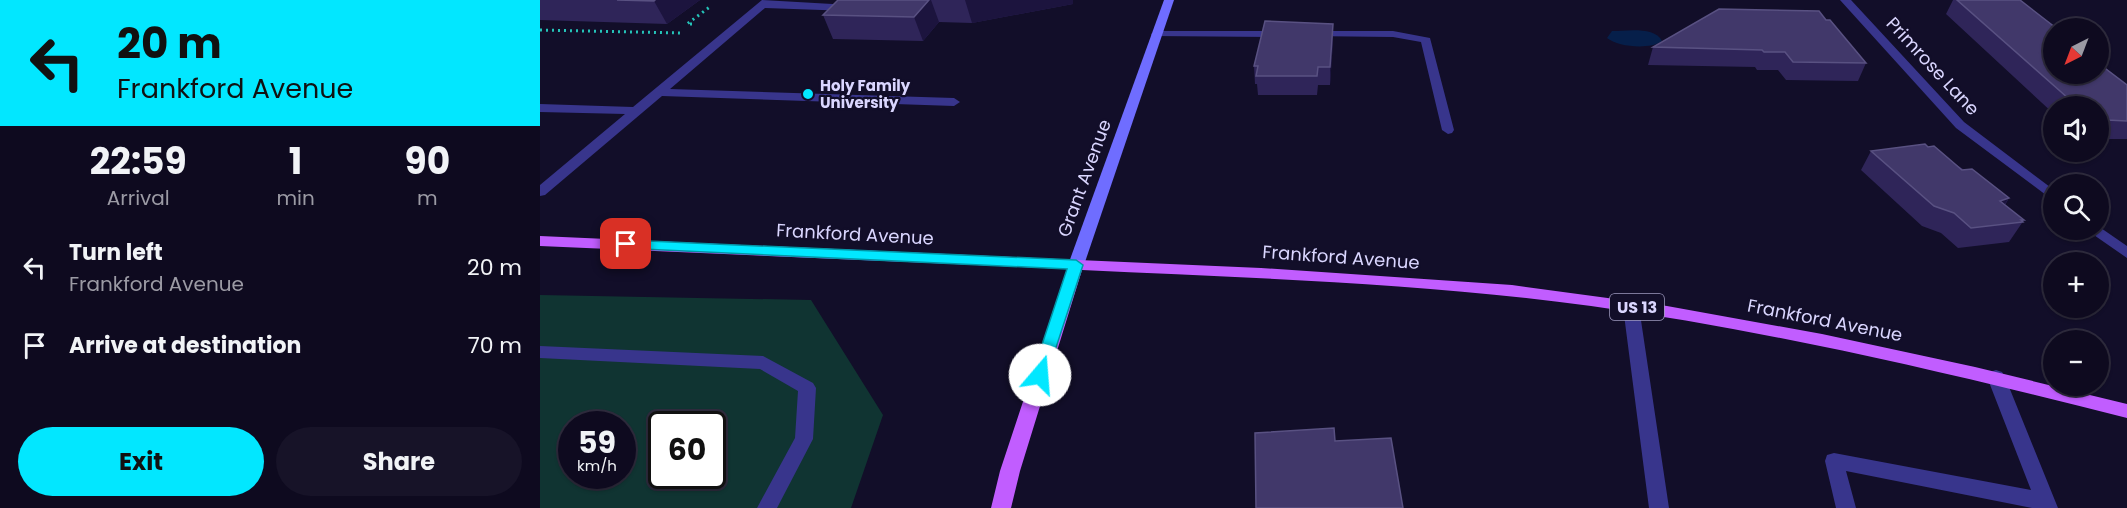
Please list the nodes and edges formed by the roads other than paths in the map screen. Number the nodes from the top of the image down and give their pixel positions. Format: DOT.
graph roads {
  1 [pos="1169,0"];
  2 [pos="1845,0"];
  3 [pos="765,2"];
  4 [pos="854,8"];
  5 [pos="1156,34"];
  6 [pos="657,92"];
  7 [pos="954,102"];
  8 [pos="540,108"];
  9 [pos="635,111"];
  10 [pos="1448,130"];
  11 [pos="2043,188"];
  12 [pos="540,192"];
  13 [pos="2109,240"];
  14 [pos="540,241"];
  15 [pos="2127,253"];
  16 [pos="1076,265"];
  17 [pos="1631,307"];
  18 [pos="540,352"];
  19 [pos="1996,377"];
  20 [pos="2127,411"];
  21 [pos="2047,505"];
  22 [pos="767,508"];
  23 [pos="1001,508"];
  24 [pos="1659,508"];
  25 [pos="1846,508"];
  1 -- 5 [label="street, Grant Avenue"];
  2 -- 11 [label="street, Primrose Lane"];
  3 -- 4 [label="street"];
  3 -- 6 [label="street"];
  5 -- 10 [label="street"];
  5 -- 16 [label="street, Grant Avenue"];
  6 -- 7 [label="street"];
  6 -- 9 [label="street"];
  8 -- 9 [label="street"];
  9 -- 12 [label="street"];
  13 -- 15 [label="street"];
  14 -- 16 [label="main road, Frankford Avenue / US 13"];
  16 -- 17 [label="main road, Frankford Avenue / US 13"];
  16 -- 23 [label="main road, Grant Avenue"];
  17 -- 19 [label="main road, Frankford Avenue / US 13"];
  17 -- 24 [label="street"];
  18 -- 22 [label="street"];
  19 -- 20 [label="main road, Frankford Avenue / US 13"];
  19 -- 21 [label="street"];
  21 -- 25 [label="street"];
}
